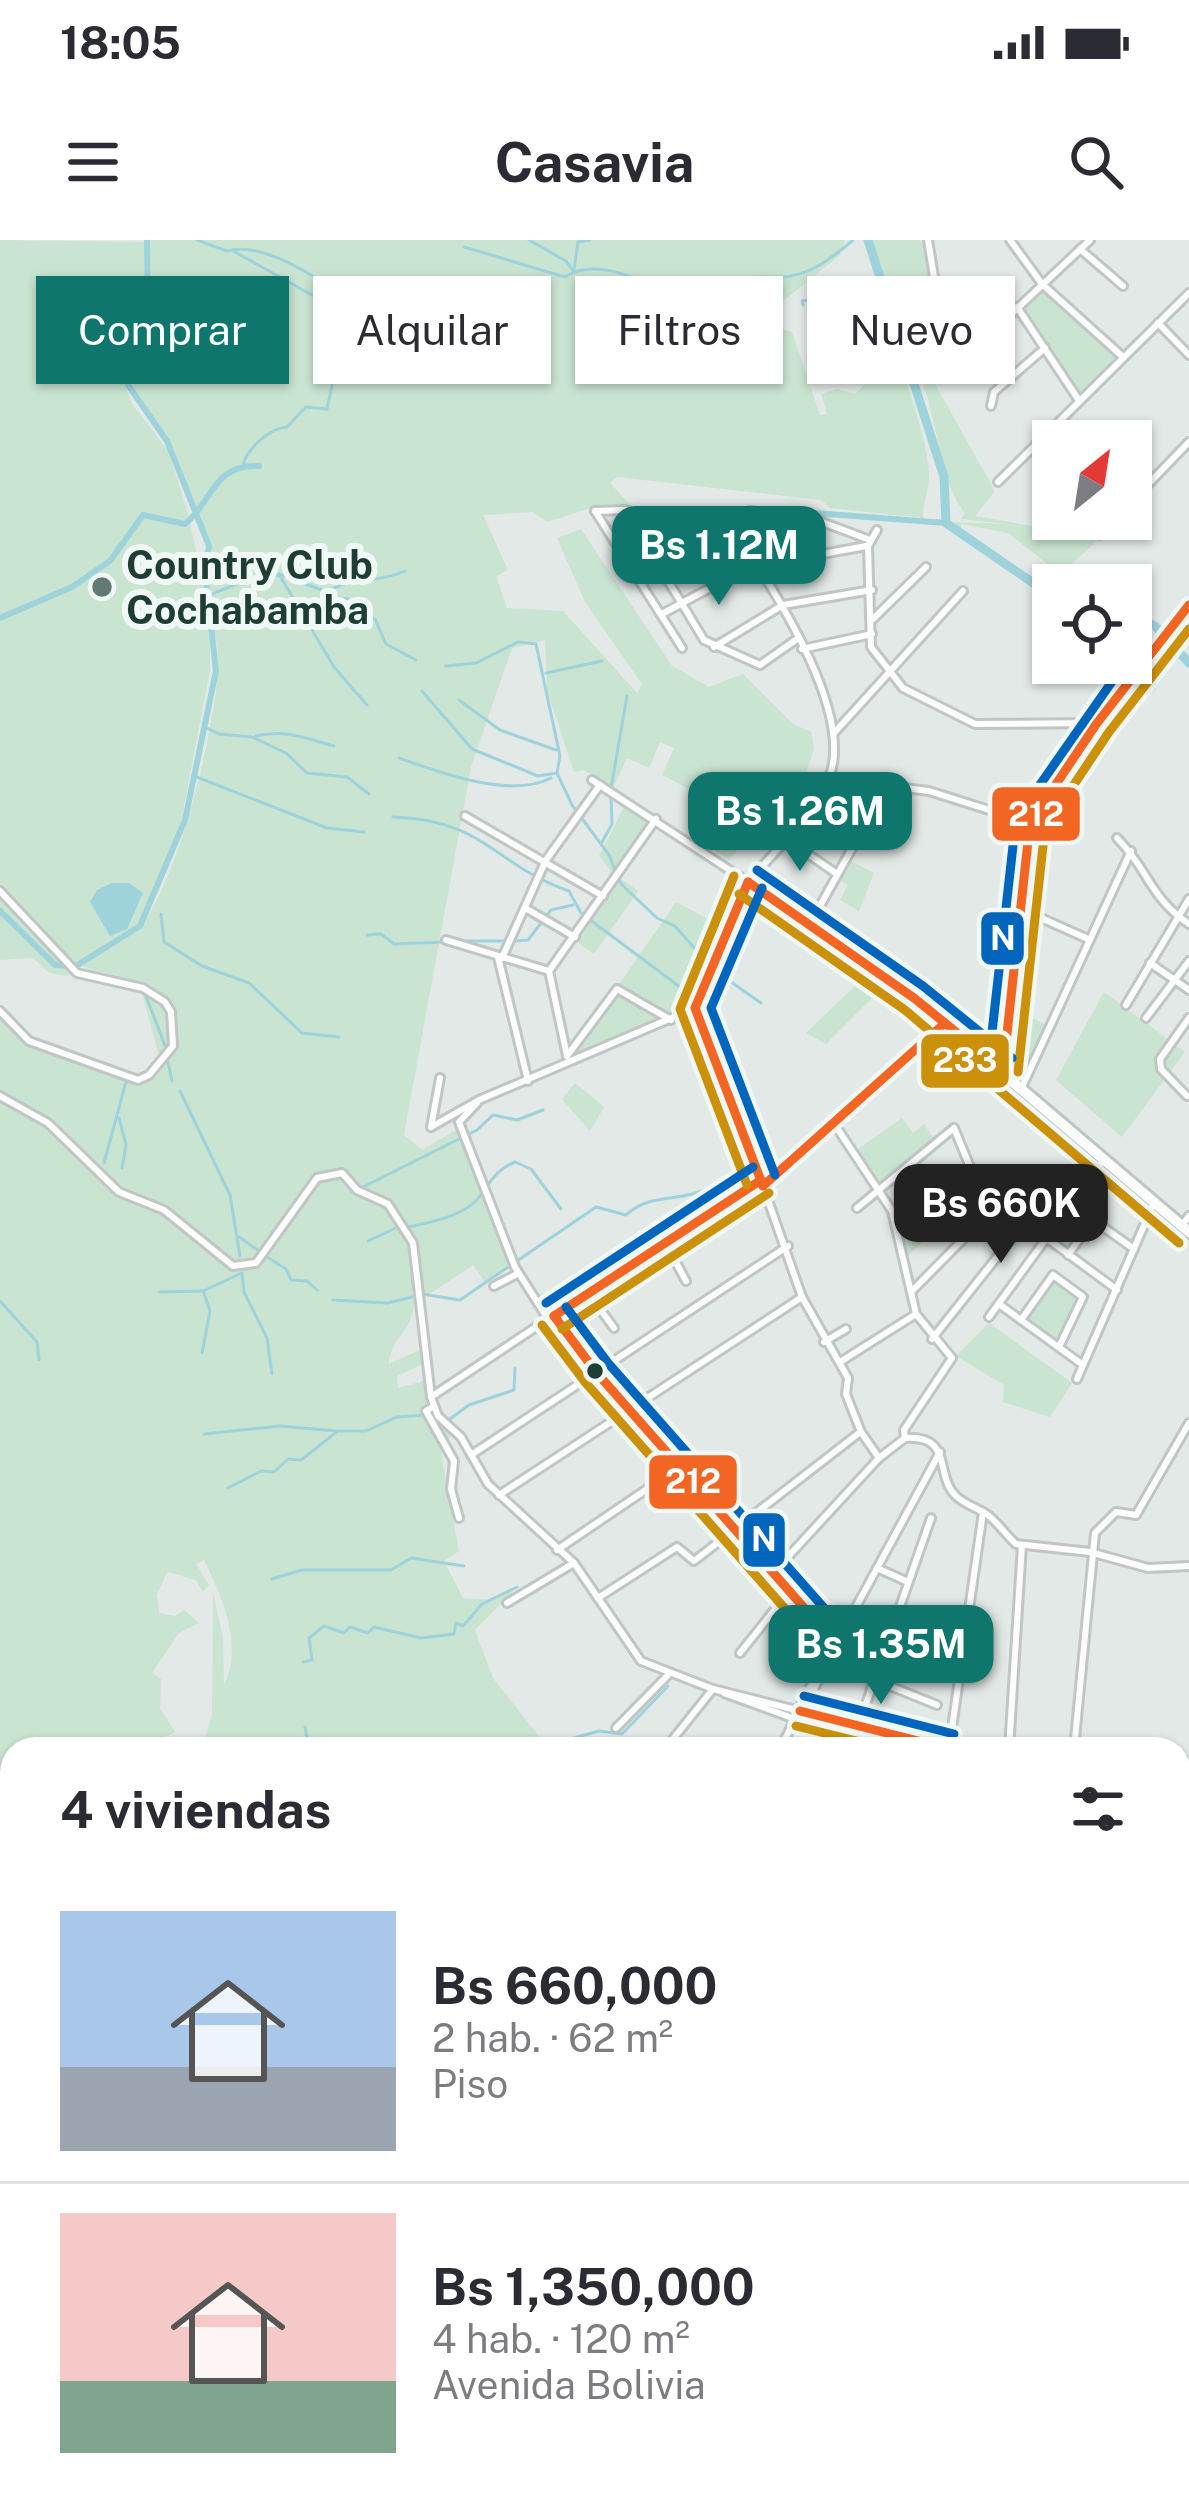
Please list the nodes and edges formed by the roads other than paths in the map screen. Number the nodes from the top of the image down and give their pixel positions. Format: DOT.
graph roads {
  1 [pos="928,240"];
  2 [pos="1010,240"];
  3 [pos="1090,240"];
  4 [pos="1080,249"];
  5 [pos="934,276"];
  6 [pos="1042,284"];
  7 [pos="1123,286"];
  8 [pos="1189,293"];
  9 [pos="1018,307"];
  10 [pos="1015,310"];
  11 [pos="1158,323"];
  12 [pos="1045,348"];
  13 [pos="1189,355"];
  14 [pos="1123,357"];
  15 [pos="1079,400"];
  16 [pos="991,406"];
  17 [pos="1189,442"];
  18 [pos="1152,480"];
  19 [pos="998,482"];
  20 [pos="625,510"];
  21 [pos="728,519"];
  22 [pos="765,522"];
  23 [pos="822,522"];
  24 [pos="681,530"];
  25 [pos="877,530"];
  26 [pos="869,543"];
  27 [pos="757,565"];
  28 [pos="926,567"];
  29 [pos="717,585"];
  30 [pos="872,590"];
  31 [pos="963,591"];
  32 [pos="685,604"];
  33 [pos="783,605"];
  34 [pos="1189,605"];
  35 [pos="662,614"];
  36 [pos="873,619"];
  37 [pos="872,634"];
  38 [pos="797,638"];
  39 [pos="682,648"];
  40 [pos="713,648"];
  41 [pos="802,649"];
  42 [pos="890,672"];
  43 [pos="1097,723"];
  44 [pos="834,733"];
  45 [pos="830,778"];
  46 [pos="886,787"];
  47 [pos="465,816"];
  48 [pos="656,819"];
  49 [pos="1030,823"];
  50 [pos="1118,838"];
  51 [pos="786,839"];
  52 [pos="1131,851"];
  53 [pos="546,860"];
  54 [pos="838,875"];
  55 [pos="748,882"];
  56 [pos="0,891"];
  57 [pos="603,896"];
  58 [pos="1189,899"];
  59 [pos="526,908"];
  60 [pos="1021,909"];
  61 [pos="1177,916"];
  62 [pos="810,924"];
  63 [pos="1189,924"];
  64 [pos="575,937"];
  65 [pos="446,940"];
  66 [pos="1089,940"];
  67 [pos="500,958"];
  68 [pos="1189,961"];
  69 [pos="1150,963"];
  70 [pos="548,971"];
  71 [pos="1175,980"];
  72 [pos="1189,990"];
  73 [pos="1126,1005"];
  74 [pos="694,1008"];
  75 [pos="0,1011"];
  76 [pos="1146,1018"];
  77 [pos="1189,1018"];
  78 [pos="671,1020"];
  79 [pos="945,1023"];
  80 [pos="567,1056"];
  81 [pos="568,1066"];
  82 [pos="1003,1070"];
  83 [pos="440,1078"];
  84 [pos="528,1081"];
  85 [pos="1022,1088"];
  86 [pos="0,1096"];
  87 [pos="1187,1096"];
  88 [pos="479,1100"];
  89 [pos="835,1125"];
  90 [pos="1104,1159"];
  91 [pos="762,1183"];
  92 [pos="880,1188"];
  93 [pos="1155,1202"];
  94 [pos="1071,1204"];
  95 [pos="856,1208"];
  96 [pos="989,1213"];
  97 [pos="1093,1220"];
  98 [pos="1024,1223"];
  99 [pos="1186,1224"];
  100 [pos="1047,1239"];
  101 [pos="665,1241"];
  102 [pos="788,1246"];
  103 [pos="1134,1249"];
  104 [pos="1068,1255"];
  105 [pos="518,1273"];
  106 [pos="686,1281"];
  107 [pos="494,1286"];
  108 [pos="1117,1290"];
  109 [pos="588,1293"];
  110 [pos="909,1293"];
  111 [pos="802,1297"];
  112 [pos="999,1304"];
  113 [pos="916,1314"];
  114 [pos="989,1317"];
  115 [pos="551,1318"];
  116 [pos="1021,1320"];
  117 [pos="614,1328"];
  118 [pos="846,1329"];
  119 [pos="932,1340"];
  120 [pos="824,1342"];
  121 [pos="1059,1347"];
  122 [pos="840,1362"];
  123 [pos="1083,1365"];
  124 [pos="596,1372"];
  125 [pos="1077,1379"];
  126 [pos="431,1396"];
  127 [pos="434,1406"];
  128 [pos="631,1412"];
  129 [pos="1189,1423"];
  130 [pos="860,1432"];
  131 [pos="905,1438"];
  132 [pos="940,1452"];
  133 [pos="471,1455"];
  134 [pos="879,1458"];
  135 [pos="680,1467"];
  136 [pos="499,1495"];
  137 [pos="983,1512"];
  138 [pos="460,1518"];
  139 [pos="931,1518"];
  140 [pos="736,1530"];
  141 [pos="1022,1546"];
  142 [pos="557,1550"];
  143 [pos="1090,1552"];
  144 [pos="574,1563"];
  145 [pos="1189,1566"];
  146 [pos="877,1568"];
  147 [pos="774,1572"];
  148 [pos="908,1582"];
  149 [pos="790,1590"];
  150 [pos="598,1598"];
  151 [pos="507,1603"];
  152 [pos="844,1629"];
  153 [pos="836,1644"];
  154 [pos="886,1649"];
  155 [pos="740,1653"];
  156 [pos="668,1674"];
  157 [pos="875,1680"];
  158 [pos="717,1690"];
  159 [pos="937,1705"];
  160 [pos="798,1715"];
  161 [pos="616,1728"];
  162 [pos="858,1730"];
  163 [pos="676,1737"];
  164 [pos="786,1737"];
  165 [pos="855,1737"];
  166 [pos="878,1737"];
  167 [pos="892,1737"];
  168 [pos="952,1737"];
  169 [pos="1010,1737"];
  170 [pos="1075,1737"];
  1 -- 5 [label="street"];
  2 -- 6 [label="street"];
  3 -- 4 [label="street"];
  4 -- 6 [label="street"];
  4 -- 7 [label="street"];
  6 -- 9 [label="street"];
  6 -- 14 [label="street"];
  8 -- 11 [label="street"];
  9 -- 10 [label="street"];
  9 -- 12 [label="street"];
  11 -- 13 [label="street"];
  11 -- 14 [label="street"];
  12 -- 15 [label="street"];
  12 -- 16 [label="street"];
  14 -- 15 [label="street"];
  15 -- 19 [label="street"];
  17 -- 18 [label="street"];
  20 -- 24 [label="street"];
  20 -- 32 [label="street"];
  20 -- 35 [label="street"];
  21 -- 22 [label="street"];
  21 -- 24 [label="street"];
  21 -- 27 [label="street"];
  23 -- 26 [label="street"];
  24 -- 29 [label="street"];
  25 -- 26 [label="street"];
  26 -- 27 [label="street"];
  26 -- 30 [label="street"];
  27 -- 29 [label="street"];
  27 -- 33 [label="street"];
  28 -- 36 [label="street"];
  29 -- 32 [label="street"];
  30 -- 33 [label="street"];
  30 -- 36 [label="street"];
  31 -- 42 [label="street"];
  32 -- 35 [label="street"];
  32 -- 40 [label="street"];
  33 -- 38 [label="street"];
  33 -- 40 [label="street"];
  34 -- 43 [label="street"];
  35 -- 39 [label="street"];
  36 -- 37 [label="street"];
  37 -- 41 [label="street"];
  37 -- 42 [label="street"];
  38 -- 40 [label="street"];
  38 -- 41 [label="street"];
  41 -- 44 [label="street"];
  42 -- 43 [label="street"];
  42 -- 44 [label="street"];
  43 -- 49 [label="street"];
  44 -- 45 [label="street"];
  45 -- 46 [label="street"];
  45 -- 51 [label="street"];
  46 -- 49 [label="street"];
  46 -- 54 [label="street"];
  47 -- 53 [label="street"];
  48 -- 53 [label="street"];
  48 -- 55 [label="street"];
  48 -- 57 [label="street"];
  49 -- 60 [label="street"];
  50 -- 52 [label="street"];
  51 -- 54 [label="street"];
  51 -- 55 [label="street"];
  52 -- 61 [label="street"];
  52 -- 66 [label="street"];
  53 -- 57 [label="street"];
  53 -- 59 [label="street"];
  54 -- 62 [label="street"];
  55 -- 62 [label="street"];
  55 -- 74 [label="street"];
  56 -- 75 [label="street"];
  57 -- 64 [label="street"];
  58 -- 61 [label="street"];
  59 -- 64 [label="street"];
  59 -- 67 [label="street"];
  60 -- 66 [label="street"];
  60 -- 82 [label="street"];
  61 -- 63 [label="street"];
  61 -- 69 [label="street"];
  62 -- 79 [label="street"];
  64 -- 70 [label="street"];
  65 -- 67 [label="street"];
  66 -- 85 [label="street"];
  67 -- 70 [label="street"];
  67 -- 84 [label="street"];
  68 -- 71 [label="street"];
  69 -- 71 [label="street"];
  69 -- 73 [label="street"];
  70 -- 80 [label="street"];
  71 -- 72 [label="street"];
  71 -- 76 [label="street"];
  74 -- 78 [label="street"];
  74 -- 91 [label="street"];
  77 -- 87 [label="street"];
  78 -- 80 [label="street"];
  78 -- 81 [label="street"];
  79 -- 82 [label="street"];
  79 -- 89 [label="street"];
  80 -- 81 [label="street"];
  81 -- 84 [label="street"];
  82 -- 85 [label="street"];
  83 -- 88 [label="street"];
  84 -- 88 [label="street"];
  85 -- 90 [label="street"];
  86 -- 126 [label="street"];
  88 -- 105 [label="street"];
  89 -- 91 [label="street"];
  89 -- 92 [label="street"];
  90 -- 93 [label="street"];
  90 -- 94 [label="street"];
  91 -- 101 [label="street"];
  91 -- 102 [label="street"];
  92 -- 95 [label="street"];
  92 -- 96 [label="street"];
  92 -- 110 [label="street"];
  93 -- 99 [label="street"];
  93 -- 103 [label="street"];
  94 -- 97 [label="street"];
  94 -- 100 [label="street"];
  96 -- 98 [label="street"];
  96 -- 110 [label="street"];
  97 -- 103 [label="street"];
  97 -- 104 [label="street"];
  98 -- 100 [label="street"];
  98 -- 119 [label="street"];
  100 -- 104 [label="street"];
  100 -- 112 [label="street"];
  101 -- 106 [label="street"];
  101 -- 109 [label="street"];
  102 -- 111 [label="street"];
  102 -- 124 [label="street"];
  103 -- 108 [label="street"];
  104 -- 108 [label="street"];
  105 -- 107 [label="street"];
  105 -- 115 [label="street"];
  108 -- 123 [label="street"];
  109 -- 115 [label="street"];
  109 -- 117 [label="street"];
  110 -- 113 [label="street"];
  111 -- 120 [label="street"];
  111 -- 128 [label="street"];
  112 -- 114 [label="street"];
  112 -- 116 [label="street"];
  113 -- 119 [label="street"];
  113 -- 122 [label="street"];
  115 -- 124 [label="street"];
  115 -- 126 [label="street"];
  116 -- 121 [label="street"];
  116 -- 121 [label="street"];
  118 -- 120 [label="street"];
  119 -- 131 [label="street"];
  120 -- 122 [label="street"];
  121 -- 123 [label="street"];
  122 -- 130 [label="street"];
  123 -- 125 [label="street"];
  124 -- 128 [label="street"];
  124 -- 133 [label="street"];
  126 -- 127 [label="street"];
  127 -- 133 [label="street"];
  127 -- 138 [label="street"];
  128 -- 135 [label="street"];
  128 -- 136 [label="street"];
  129 -- 143 [label="street"];
  130 -- 134 [label="street"];
  130 -- 140 [label="street"];
  131 -- 132 [label="street"];
  131 -- 134 [label="street"];
  132 -- 137 [label="street"];
  132 -- 146 [label="street"];
  133 -- 136 [label="street"];
  134 -- 147 [label="street"];
  135 -- 140 [label="street"];
  135 -- 142 [label="street"];
  136 -- 142 [label="street"];
  137 -- 141 [label="street"];
  137 -- 168 [label="street"];
  139 -- 148 [label="street"];
  140 -- 147 [label="street"];
  140 -- 150 [label="street"];
  141 -- 143 [label="street"];
  141 -- 169 [label="street"];
  142 -- 144 [label="street"];
  143 -- 145 [label="street"];
  143 -- 170 [label="street"];
  144 -- 150 [label="street"];
  144 -- 151 [label="street"];
  146 -- 148 [label="street"];
  146 -- 152 [label="street"];
  147 -- 149 [label="street"];
  148 -- 154 [label="street"];
  149 -- 153 [label="street"];
  149 -- 155 [label="street"];
  150 -- 156 [label="street"];
  152 -- 153 [label="street"];
  152 -- 154 [label="street"];
  153 -- 160 [label="street"];
  154 -- 157 [label="street"];
  156 -- 158 [label="street"];
  156 -- 161 [label="street"];
  157 -- 159 [label="street"];
  157 -- 162 [label="street"];
  158 -- 160 [label="street"];
  158 -- 163 [label="street"];
  160 -- 162 [label="street"];
  160 -- 164 [label="street"];
  162 -- 165 [label="street"];
  162 -- 166 [label="street"];
  162 -- 167 [label="street"];
}
